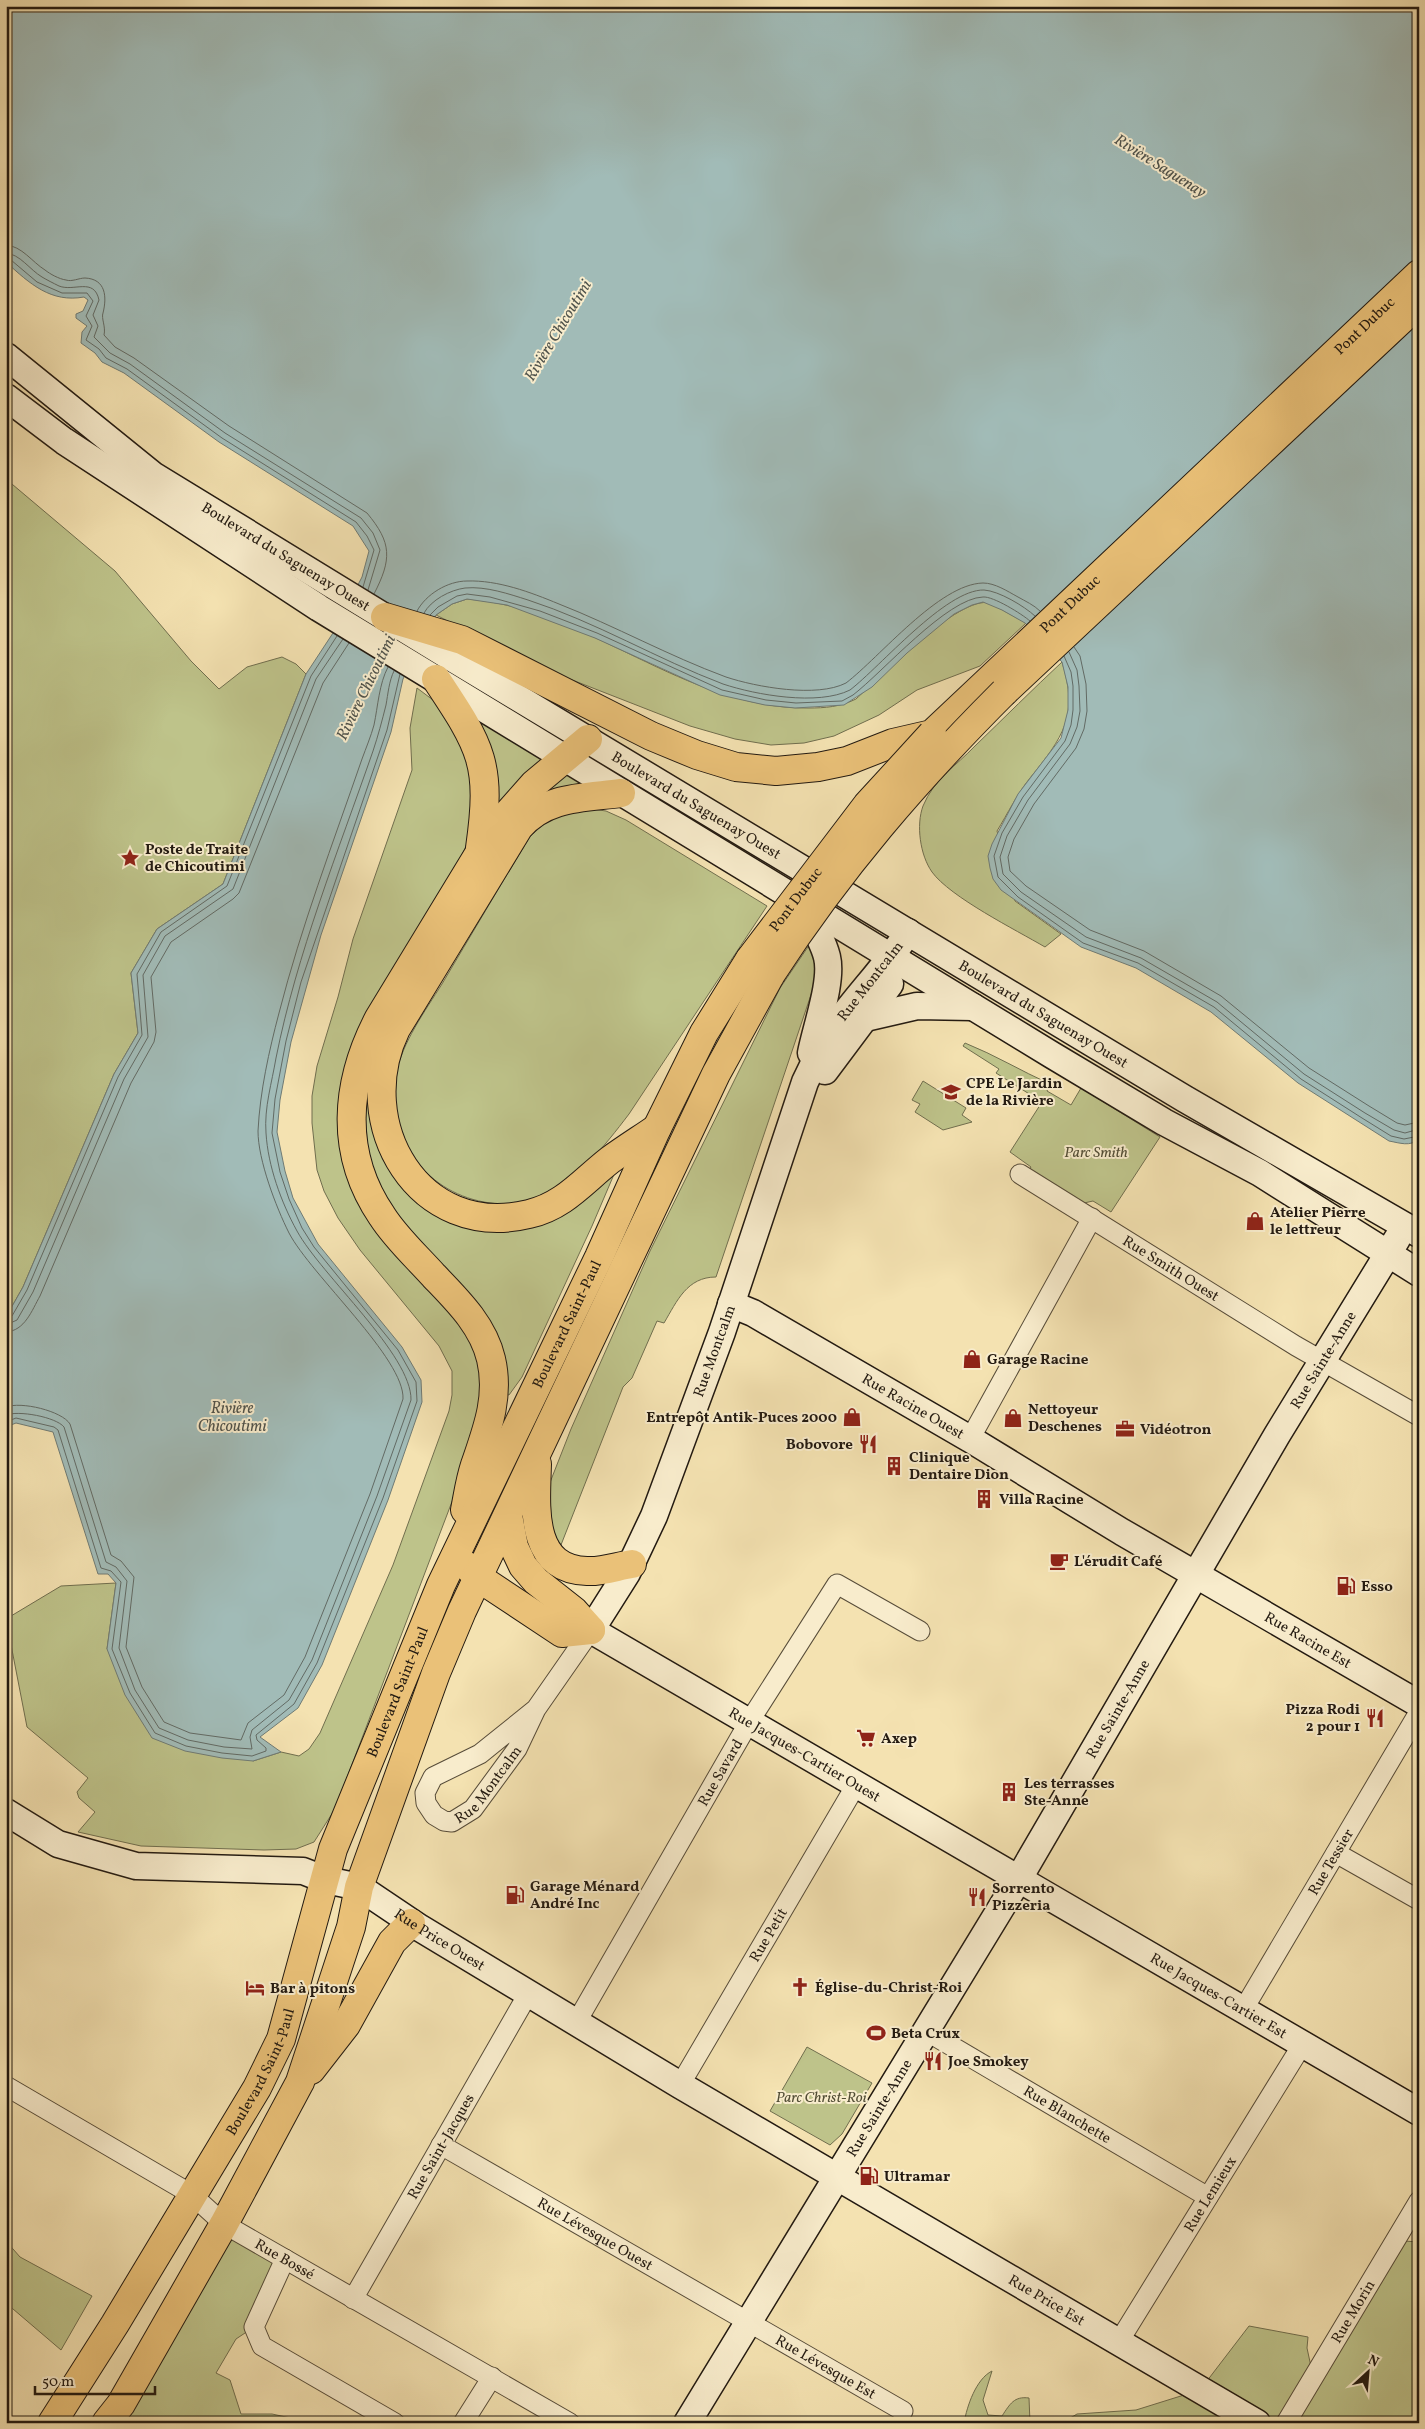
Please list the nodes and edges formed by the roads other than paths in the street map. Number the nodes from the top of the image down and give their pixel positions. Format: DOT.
graph roads {
  1 [pos="1419,274"];
  2 [pos="1419,303"];
  3 [pos="6,356"];
  4 [pos="6,398"];
  5 [pos="385,617"];
  6 [pos="450,659"];
  7 [pos="932,734"];
  8 [pos="588,739"];
  9 [pos="564,758"];
  10 [pos="621,793"];
  11 [pos="480,852"];
  12 [pos="799,900"];
  13 [pos="914,936"];
  14 [pos="898,961"];
  15 [pos="761,967"];
  16 [pos="974,1007"];
  17 [pos="865,1018"];
  18 [pos="805,1082"];
  19 [pos="797,1112"];
  20 [pos="657,1128"];
  21 [pos="1020,1174"];
  22 [pos="1092,1218"];
  23 [pos="1412,1230"];
  24 [pos="1389,1253"];
  25 [pos="1419,1273"];
  26 [pos="731,1304"];
  27 [pos="1323,1361"];
  28 [pos="1419,1416"];
  29 [pos="970,1439"];
  30 [pos="537,1454"];
  31 [pos="508,1515"];
  32 [pos="455,1555"];
  33 [pos="632,1564"];
  34 [pos="1196,1575"];
  35 [pos="479,1578"];
  36 [pos="591,1630"];
  37 [pos="920,1632"];
  38 [pos="1419,1704"];
  39 [pos="536,1709"];
  40 [pos="1419,1712"];
  41 [pos="748,1722"];
  42 [pos="856,1785"];
  43 [pos="6,1812"];
  44 [pos="1336,1853"];
  45 [pos="326,1880"];
  46 [pos="1018,1880"];
  47 [pos="358,1887"];
  48 [pos="1419,1900"];
  49 [pos="411,1923"];
  50 [pos="528,1994"];
  51 [pos="1243,2010"];
  52 [pos="576,2023"];
  53 [pos="926,2031"];
  54 [pos="1302,2044"];
  55 [pos="300,2082"];
  56 [pos="6,2086"];
  57 [pos="680,2086"];
  58 [pos="1419,2112"];
  59 [pos="441,2145"];
  60 [pos="837,2177"];
  61 [pos="191,2194"];
  62 [pos="1208,2197"];
  63 [pos="1419,2201"];
  64 [pos="224,2224"];
  65 [pos="285,2259"];
  66 [pos="353,2299"];
  67 [pos="749,2322"];
  68 [pos="1118,2343"];
  69 [pos="492,2377"];
  70 [pos="903,2411"];
  71 [pos="52,2423"];
  72 [pos="106,2423"];
  73 [pos="395,2423"];
  74 [pos="464,2423"];
  75 [pos="570,2423"];
  76 [pos="687,2423"];
  77 [pos="1257,2423"];
  78 [pos="1286,2423"];
  1 -- 7 [label="main road, Pont Dubuc"];
  2 -- 15 [label="main road, Pont Dubuc, bridge"];
  3 -- 5 [label="main road, Boulevard du Saguenay Ouest"];
  4 -- 6 [label="main road, Boulevard du Saguenay Ouest"];
  5 -- 6 [label="main road"];
  6 -- 7 [label="main road"];
  6 -- 8 [label="main road, Boulevard du Saguenay Ouest"];
  6 -- 9 [label="main road, Boulevard du Saguenay Ouest"];
  6 -- 11 [label="main road"];
  7 -- 15 [label="main road, Pont Dubuc, bridge"];
  8 -- 9 [label="main road"];
  8 -- 13 [label="main road, Boulevard du Saguenay Ouest"];
  9 -- 10 [label="main road, Boulevard du Saguenay Ouest"];
  9 -- 11 [label="main road"];
  10 -- 12 [label="main road, Boulevard du Saguenay Ouest"];
  10 -- 20 [label="main road"];
  11 -- 32 [label="main road"];
  12 -- 14 [label="main road, Boulevard du Saguenay Ouest"];
  12 -- 18 [label="main road"];
  13 -- 14 [label="main road, Rue Montcalm"];
  13 -- 23 [label="main road, Boulevard du Saguenay Ouest"];
  14 -- 16 [label="main road, Boulevard du Saguenay Ouest"];
  14 -- 17 [label="main road, Rue Montcalm"];
  14 -- 18 [label="main road, Rue Montcalm"];
  15 -- 20 [label="main road, Boulevard Saint-Paul"];
  15 -- 30 [label="main road, Boulevard Saint-Paul"];
  16 -- 17 [label="main road"];
  16 -- 24 [label="main road, Boulevard du Saguenay Ouest"];
  17 -- 19 [label="main road, Rue Montcalm"];
  18 -- 19 [label="main road, Rue Montcalm"];
  19 -- 26 [label="main road, Rue Montcalm"];
  20 -- 32 [label="main road, Boulevard Saint-Paul"];
  21 -- 22 [label="street, Rue Smith Ouest"];
  22 -- 27 [label="street, Rue Smith Ouest"];
  22 -- 29 [label="street"];
  23 -- 24 [label="main road, Rue Sainte-Anne"];
  24 -- 25 [label="main road, Boulevard du Saguenay Ouest"];
  24 -- 27 [label="main road, Rue Sainte-Anne"];
  26 -- 29 [label="main road, Rue Racine Ouest"];
  26 -- 33 [label="main road, Rue Montcalm"];
  27 -- 28 [label="street, Rue Smith Ouest"];
  27 -- 34 [label="main road, Rue Sainte-Anne"];
  29 -- 34 [label="main road, Rue Racine Ouest"];
  30 -- 31 [label="main road, Boulevard Saint-Paul"];
  30 -- 33 [label="main road"];
  31 -- 35 [label="main road, Boulevard Saint-Paul"];
  31 -- 36 [label="main road"];
  32 -- 35 [label="main road"];
  32 -- 45 [label="main road, Boulevard Saint-Paul"];
  33 -- 36 [label="main road, Rue Montcalm"];
  34 -- 38 [label="main road, Rue Racine Est"];
  34 -- 46 [label="main road, Rue Sainte-Anne"];
  35 -- 36 [label="main road"];
  35 -- 47 [label="main road, Boulevard Saint-Paul"];
  36 -- 39 [label="street, Rue Montcalm"];
  36 -- 41 [label="main road, Rue Jacques-Cartier Ouest"];
  37 -- 41 [label="street, Rue Savard"];
  39 -- 39 [label="street, Rue Montcalm"];
  40 -- 44 [label="street, Rue Tessier"];
  41 -- 42 [label="main road, Rue Jacques-Cartier Ouest"];
  41 -- 52 [label="street, Rue Savard"];
  42 -- 46 [label="main road, Rue Jacques-Cartier Ouest"];
  42 -- 57 [label="street, Rue Petit"];
  43 -- 45 [label="main road, Rue Price Ouest"];
  44 -- 48 [label="street"];
  44 -- 51 [label="street, Rue Tessier"];
  45 -- 47 [label="main road, Rue Price Ouest"];
  45 -- 61 [label="main road, Boulevard Saint-Paul"];
  46 -- 51 [label="main road, Rue Jacques-Cartier Est"];
  46 -- 53 [label="main road, Rue Sainte-Anne"];
  47 -- 49 [label="main road, Rue Price Ouest"];
  47 -- 55 [label="main road, Boulevard Saint-Paul"];
  49 -- 50 [label="main road, Rue Price Ouest"];
  49 -- 55 [label="main road"];
  50 -- 52 [label="main road, Rue Price Ouest"];
  50 -- 59 [label="street, Rue Saint-Jacques"];
  51 -- 54 [label="main road, Rue Jacques-Cartier Est"];
  52 -- 57 [label="main road, Rue Price Ouest"];
  53 -- 60 [label="main road, Rue Sainte-Anne"];
  53 -- 62 [label="street, Rue Blanchette"];
  54 -- 58 [label="main road, Rue Jacques-Cartier Est"];
  54 -- 62 [label="street, Rue Lemieux"];
  55 -- 64 [label="main road, Boulevard Saint-Paul"];
  56 -- 61 [label="street, Rue Bossé"];
  57 -- 60 [label="main road, Rue Price Ouest"];
  59 -- 66 [label="street, Rue Saint-Jacques"];
  59 -- 67 [label="street, Rue Lévesque Ouest"];
  60 -- 67 [label="main road, Rue Sainte-Anne"];
  60 -- 68 [label="main road, Rue Price Est"];
  61 -- 64 [label="street, Rue Bossé"];
  61 -- 71 [label="main road, Boulevard Saint-Paul"];
  62 -- 68 [label="street, Rue Lemieux"];
  63 -- 78 [label="street, Rue Morin"];
  64 -- 65 [label="street, Rue Bossé"];
  64 -- 72 [label="main road, Boulevard Saint-Paul"];
  65 -- 66 [label="street, Rue Bossé"];
  65 -- 73 [label="street"];
  66 -- 69 [label="street, Rue Bossé"];
  67 -- 70 [label="street, Rue Lévesque Est"];
  67 -- 76 [label="main road, Rue Sainte-Anne"];
  68 -- 77 [label="main road, Rue Price Est"];
  69 -- 74 [label="street"];
  69 -- 75 [label="street, Rue Bossé"];
}
